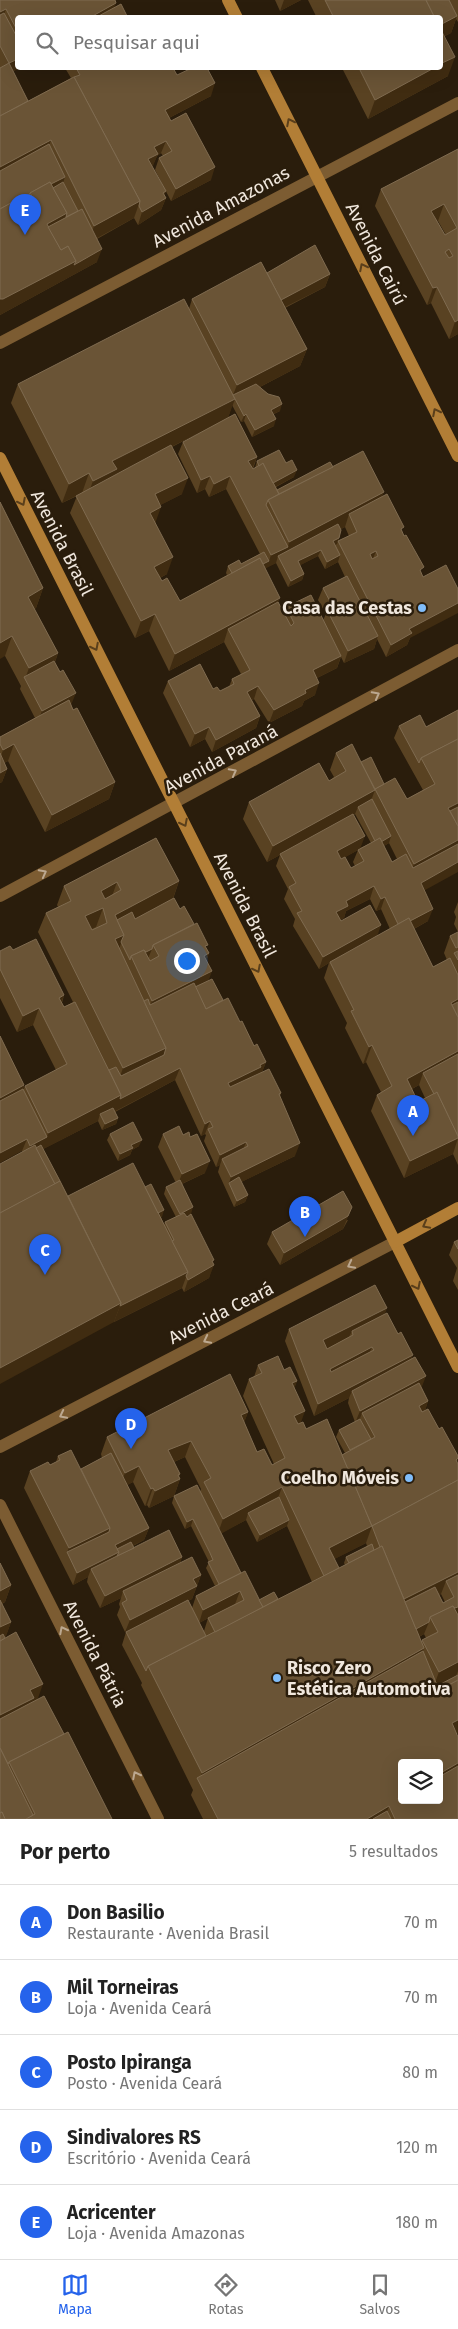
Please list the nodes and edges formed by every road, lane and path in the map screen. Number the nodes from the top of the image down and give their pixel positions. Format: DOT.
graph roads {
  1 [pos="228,0"];
  2 [pos="236,15"];
  3 [pos="263,70"];
  4 [pos="458,103"];
  5 [pos="317,177"];
  6 [pos="0,343"];
  7 [pos="458,456"];
  8 [pos="0,458"];
  9 [pos="458,650"];
  10 [pos="174,804"];
  11 [pos="0,896"];
  12 [pos="458,1208"];
  13 [pos="395,1242"];
  14 [pos="458,1367"];
  15 [pos="0,1448"];
  16 [pos="0,1505"];
  17 [pos="158,1819"];
  1 -- 2 [label="main road"];
  5 -- 3 [label="main road, Avenida Cairú, one-way"];
  4 -- 5 [label="street, Avenida Amazonas"];
  5 -- 6 [label="street, Avenida Amazonas"];
  7 -- 5 [label="main road, Avenida Cairú, one-way"];
  8 -- 10 [label="main road, Avenida Brasil, one-way"];
  10 -- 9 [label="street, Avenida Paraná, one-way"];
  11 -- 10 [label="street, Avenida Paraná, one-way"];
  10 -- 13 [label="main road, Avenida Brasil, one-way"];
  12 -- 13 [label="main road, Avenida Ceará, one-way"];
  13 -- 14 [label="main road, Avenida Brasil, one-way"];
  13 -- 15 [label="street, Avenida Ceará, one-way"];
  17 -- 16 [label="street, Avenida Pátria, one-way"];
}
